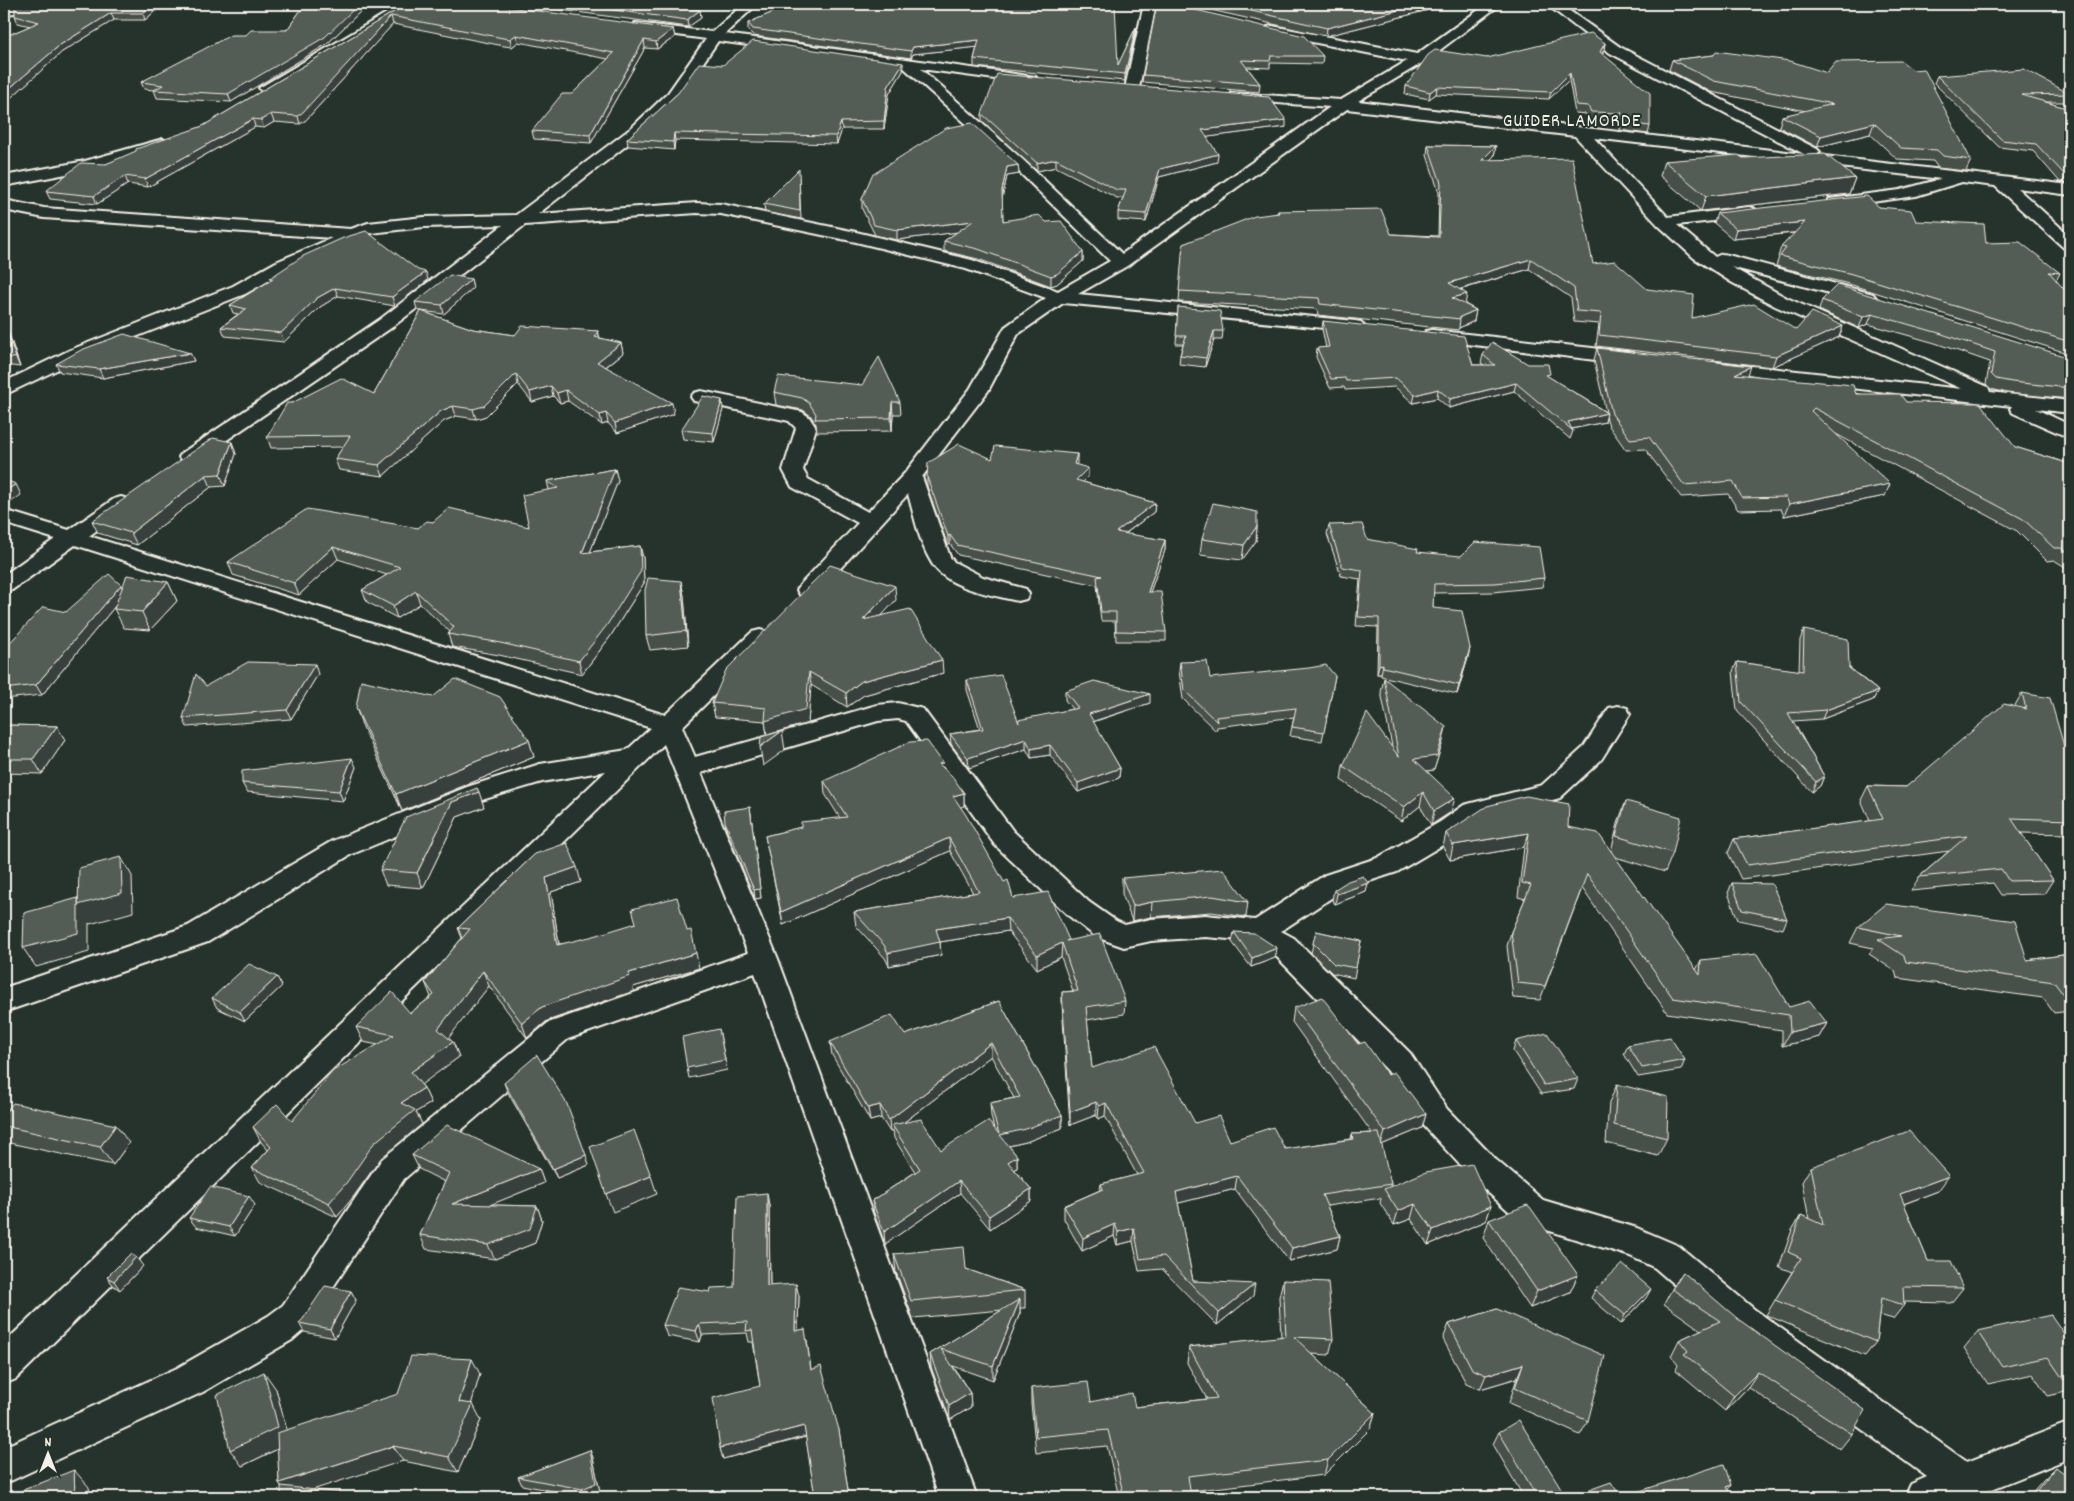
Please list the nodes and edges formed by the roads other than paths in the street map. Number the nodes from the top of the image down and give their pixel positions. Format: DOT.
graph roads {
  1 [pos="39,4"];
  2 [pos="411,4"];
  3 [pos="751,4"];
  4 [pos="1150,4"];
  5 [pos="1494,4"];
  6 [pos="1552,4"];
  7 [pos="4,11"];
  8 [pos="626,24"];
  9 [pos="1258,27"];
  10 [pos="714,37"];
  11 [pos="1419,59"];
  12 [pos="906,63"];
  13 [pos="1043,81"];
  14 [pos="1151,90"];
  15 [pos="256,95"];
  16 [pos="1219,95"];
  17 [pos="1344,104"];
  18 [pos="1578,130"];
  19 [pos="176,138"];
  20 [pos="1826,159"];
  21 [pos="1962,176"];
  22 [pos="1998,180"];
  23 [pos="4,181"];
  24 [pos="2070,190"];
  25 [pos="1820,203"];
  26 [pos="4,205"];
  27 [pos="1762,210"];
  28 [pos="520,220"];
  29 [pos="1664,222"];
  30 [pos="353,234"];
  31 [pos="2070,244"];
  32 [pos="1700,254"];
  33 [pos="1121,262"];
  34 [pos="1058,297"];
  35 [pos="1880,302"];
  36 [pos="1372,328"];
  37 [pos="1412,332"];
  38 [pos="1649,360"];
  39 [pos="1699,366"];
  40 [pos="4,389"];
  41 [pos="701,397"];
  42 [pos="2002,400"];
  43 [pos="2070,407"];
  44 [pos="2070,432"];
  45 [pos="171,469"];
  46 [pos="912,477"];
  47 [pos="138,491"];
  48 [pos="4,516"];
  49 [pos="872,522"];
  50 [pos="73,536"];
  51 [pos="4,585"];
  52 [pos="1018,594"];
  53 [pos="795,603"];
  54 [pos="774,624"];
  55 [pos="1618,714"];
  56 [pos="669,724"];
  57 [pos="634,758"];
  58 [pos="685,769"];
  59 [pos="1259,931"];
  60 [pos="764,959"];
  61 [pos="4,1000"];
  62 [pos="4,1367"];
  63 [pos="2070,1440"];
  64 [pos="4,1466"];
  65 [pos="1964,1482"];
  66 [pos="958,1497"];
  67 [pos="1924,1497"];
  1 -- 7 [label="street"];
  2 -- 15 [label="street"];
  3 -- 10 [label="street"];
  4 -- 14 [label="street"];
  5 -- 11 [label="street"];
  6 -- 20 [label="street"];
  8 -- 10 [label="street"];
  9 -- 11 [label="street"];
  10 -- 12 [label="street"];
  10 -- 28 [label="street"];
  11 -- 17 [label="street"];
  12 -- 13 [label="street"];
  12 -- 33 [label="street"];
  16 -- 17 [label="street"];
  17 -- 18 [label="street"];
  17 -- 33 [label="street"];
  18 -- 20 [label="street"];
  18 -- 29 [label="street"];
  19 -- 23 [label="street"];
  20 -- 21 [label="street"];
  21 -- 22 [label="street"];
  21 -- 25 [label="street"];
  22 -- 24 [label="street"];
  22 -- 31 [label="street"];
  26 -- 30 [label="street"];
  27 -- 29 [label="street"];
  28 -- 30 [label="street"];
  28 -- 34 [label="street"];
  28 -- 45 [label="street"];
  29 -- 32 [label="street"];
  30 -- 40 [label="street"];
  32 -- 35 [label="street"];
  32 -- 42 [label="street"];
  33 -- 34 [label="street"];
  34 -- 36 [label="street"];
  34 -- 46 [label="street"];
  37 -- 38 [label="street"];
  39 -- 42 [label="street"];
  41 -- 49 [label="street"];
  42 -- 43 [label="street"];
  42 -- 44 [label="street"];
  46 -- 49 [label="street"];
  46 -- 52 [label="street"];
  47 -- 50 [label="street"];
  48 -- 50 [label="street"];
  49 -- 53 [label="street"];
  50 -- 51 [label="street"];
  50 -- 56 [label="street"];
  54 -- 56 [label="street"];
  55 -- 59 [label="street"];
  56 -- 57 [label="street"];
  56 -- 58 [label="street"];
  57 -- 61 [label="street"];
  57 -- 62 [label="street"];
  58 -- 59 [label="street"];
  58 -- 60 [label="street"];
  59 -- 65 [label="street"];
  60 -- 64 [label="street"];
  60 -- 66 [label="street"];
  63 -- 65 [label="street"];
  65 -- 67 [label="street"];
}
